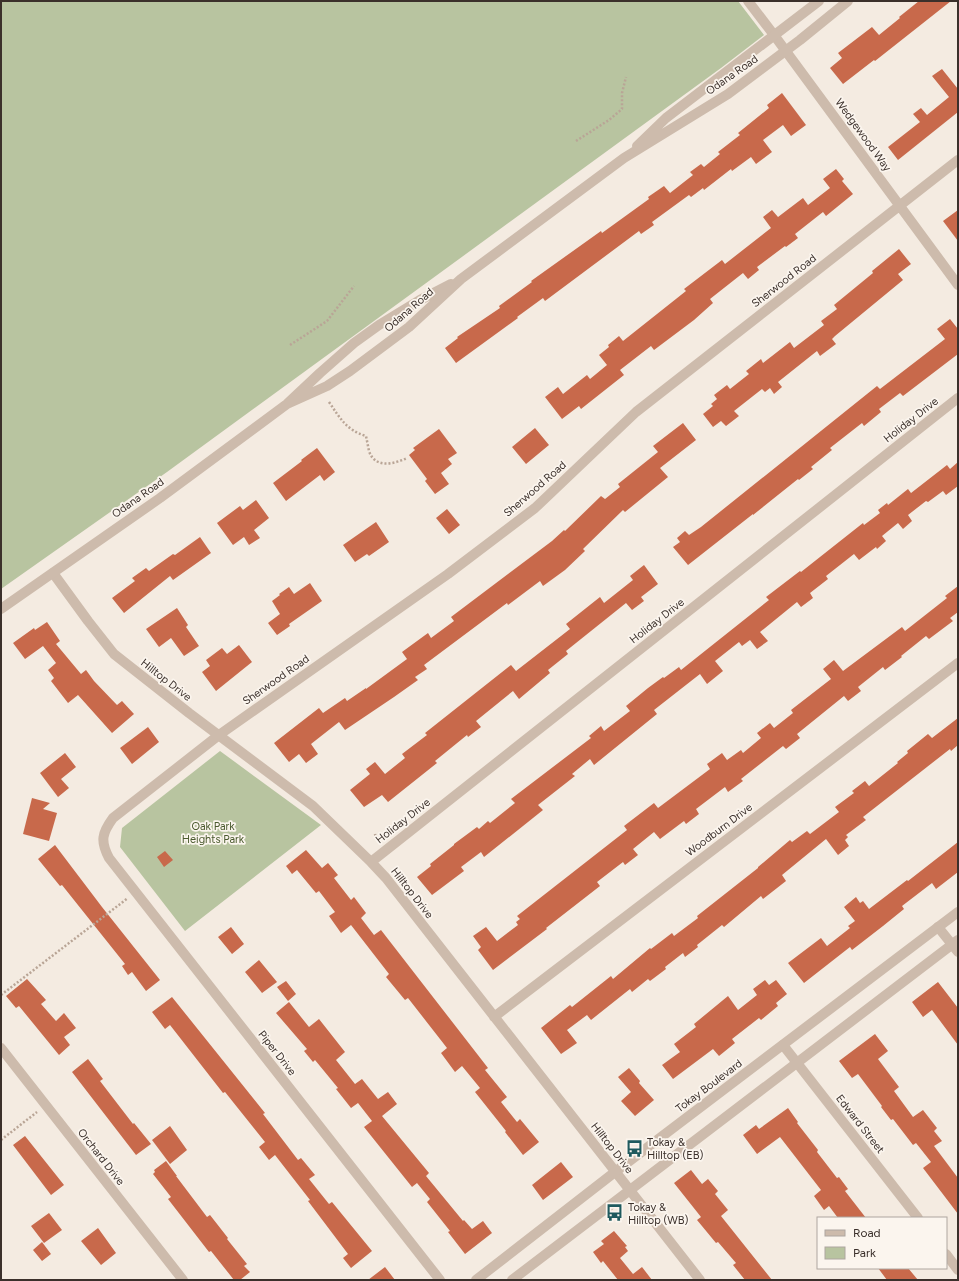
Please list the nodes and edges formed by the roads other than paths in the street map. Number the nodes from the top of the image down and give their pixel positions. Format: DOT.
graph roads {
  1 [pos="748,1"];
  2 [pos="819,1"];
  3 [pos="848,1"];
  4 [pos="774,35"];
  5 [pos="786,51"];
  6 [pos="624,158"];
  7 [pos="958,160"];
  8 [pos="900,206"];
  9 [pos="462,279"];
  10 [pos="958,285"];
  11 [pos="958,398"];
  12 [pos="287,404"];
  13 [pos="53,573"];
  14 [pos="1,609"];
  15 [pos="958,663"];
  16 [pos="219,735"];
  17 [pos="103,838"];
  18 [pos="371,862"];
  19 [pos="958,912"];
  20 [pos="938,927"];
  21 [pos="956,946"];
  22 [pos="494,1017"];
  23 [pos="783,1045"];
  24 [pos="1,1048"];
  25 [pos="797,1062"];
  26 [pos="615,1172"];
  27 [pos="630,1191"];
  28 [pos="917,1217"];
  29 [pos="947,1255"];
  30 [pos="958,1270"];
  31 [pos="183,1280"];
  32 [pos="440,1280"];
  33 [pos="476,1280"];
  34 [pos="512,1280"];
  35 [pos="700,1280"];
  1 -- 4 [label="street, Wedgewood Way"];
  2 -- 4 [label="street, Odana Road"];
  3 -- 5 [label="street, Odana Road"];
  4 -- 5 [label="street, Wedgewood Way"];
  4 -- 6 [label="street, Odana Road"];
  5 -- 6 [label="street, Odana Road"];
  5 -- 8 [label="street, Wedgewood Way"];
  6 -- 9 [label="street, Odana Road"];
  7 -- 8 [label="street, Sherwood Road"];
  8 -- 10 [label="street, Wedgewood Way"];
  8 -- 16 [label="street, Sherwood Road"];
  9 -- 12 [label="street, Odana Road"];
  9 -- 12 [label="street, Odana Road"];
  11 -- 18 [label="street, Holiday Drive"];
  12 -- 13 [label="street, Odana Road"];
  13 -- 14 [label="street, Odana Road"];
  13 -- 16 [label="street, Hilltop Drive"];
  15 -- 22 [label="street, Woodburn Drive"];
  16 -- 17 [label="street, Sherwood Road"];
  16 -- 18 [label="street, Hilltop Drive"];
  17 -- 32 [label="street, Piper Drive"];
  18 -- 22 [label="street, Hilltop Drive"];
  19 -- 20 [label="street, Tokay Boulevard"];
  20 -- 21 [label="street"];
  20 -- 23 [label="street, Tokay Boulevard"];
  21 -- 25 [label="street"];
  22 -- 26 [label="street, Hilltop Drive"];
  23 -- 25 [label="street, Edward Street"];
  23 -- 26 [label="street, Tokay Boulevard"];
  24 -- 31 [label="street, Orchard Drive"];
  25 -- 27 [label="street"];
  25 -- 28 [label="street, Edward Street"];
  26 -- 27 [label="street, Hilltop Drive"];
  26 -- 33 [label="street, Tokay Boulevard"];
  27 -- 34 [label="street"];
  27 -- 35 [label="street, Hilltop Drive"];
  29 -- 30 [label="street"];
}
